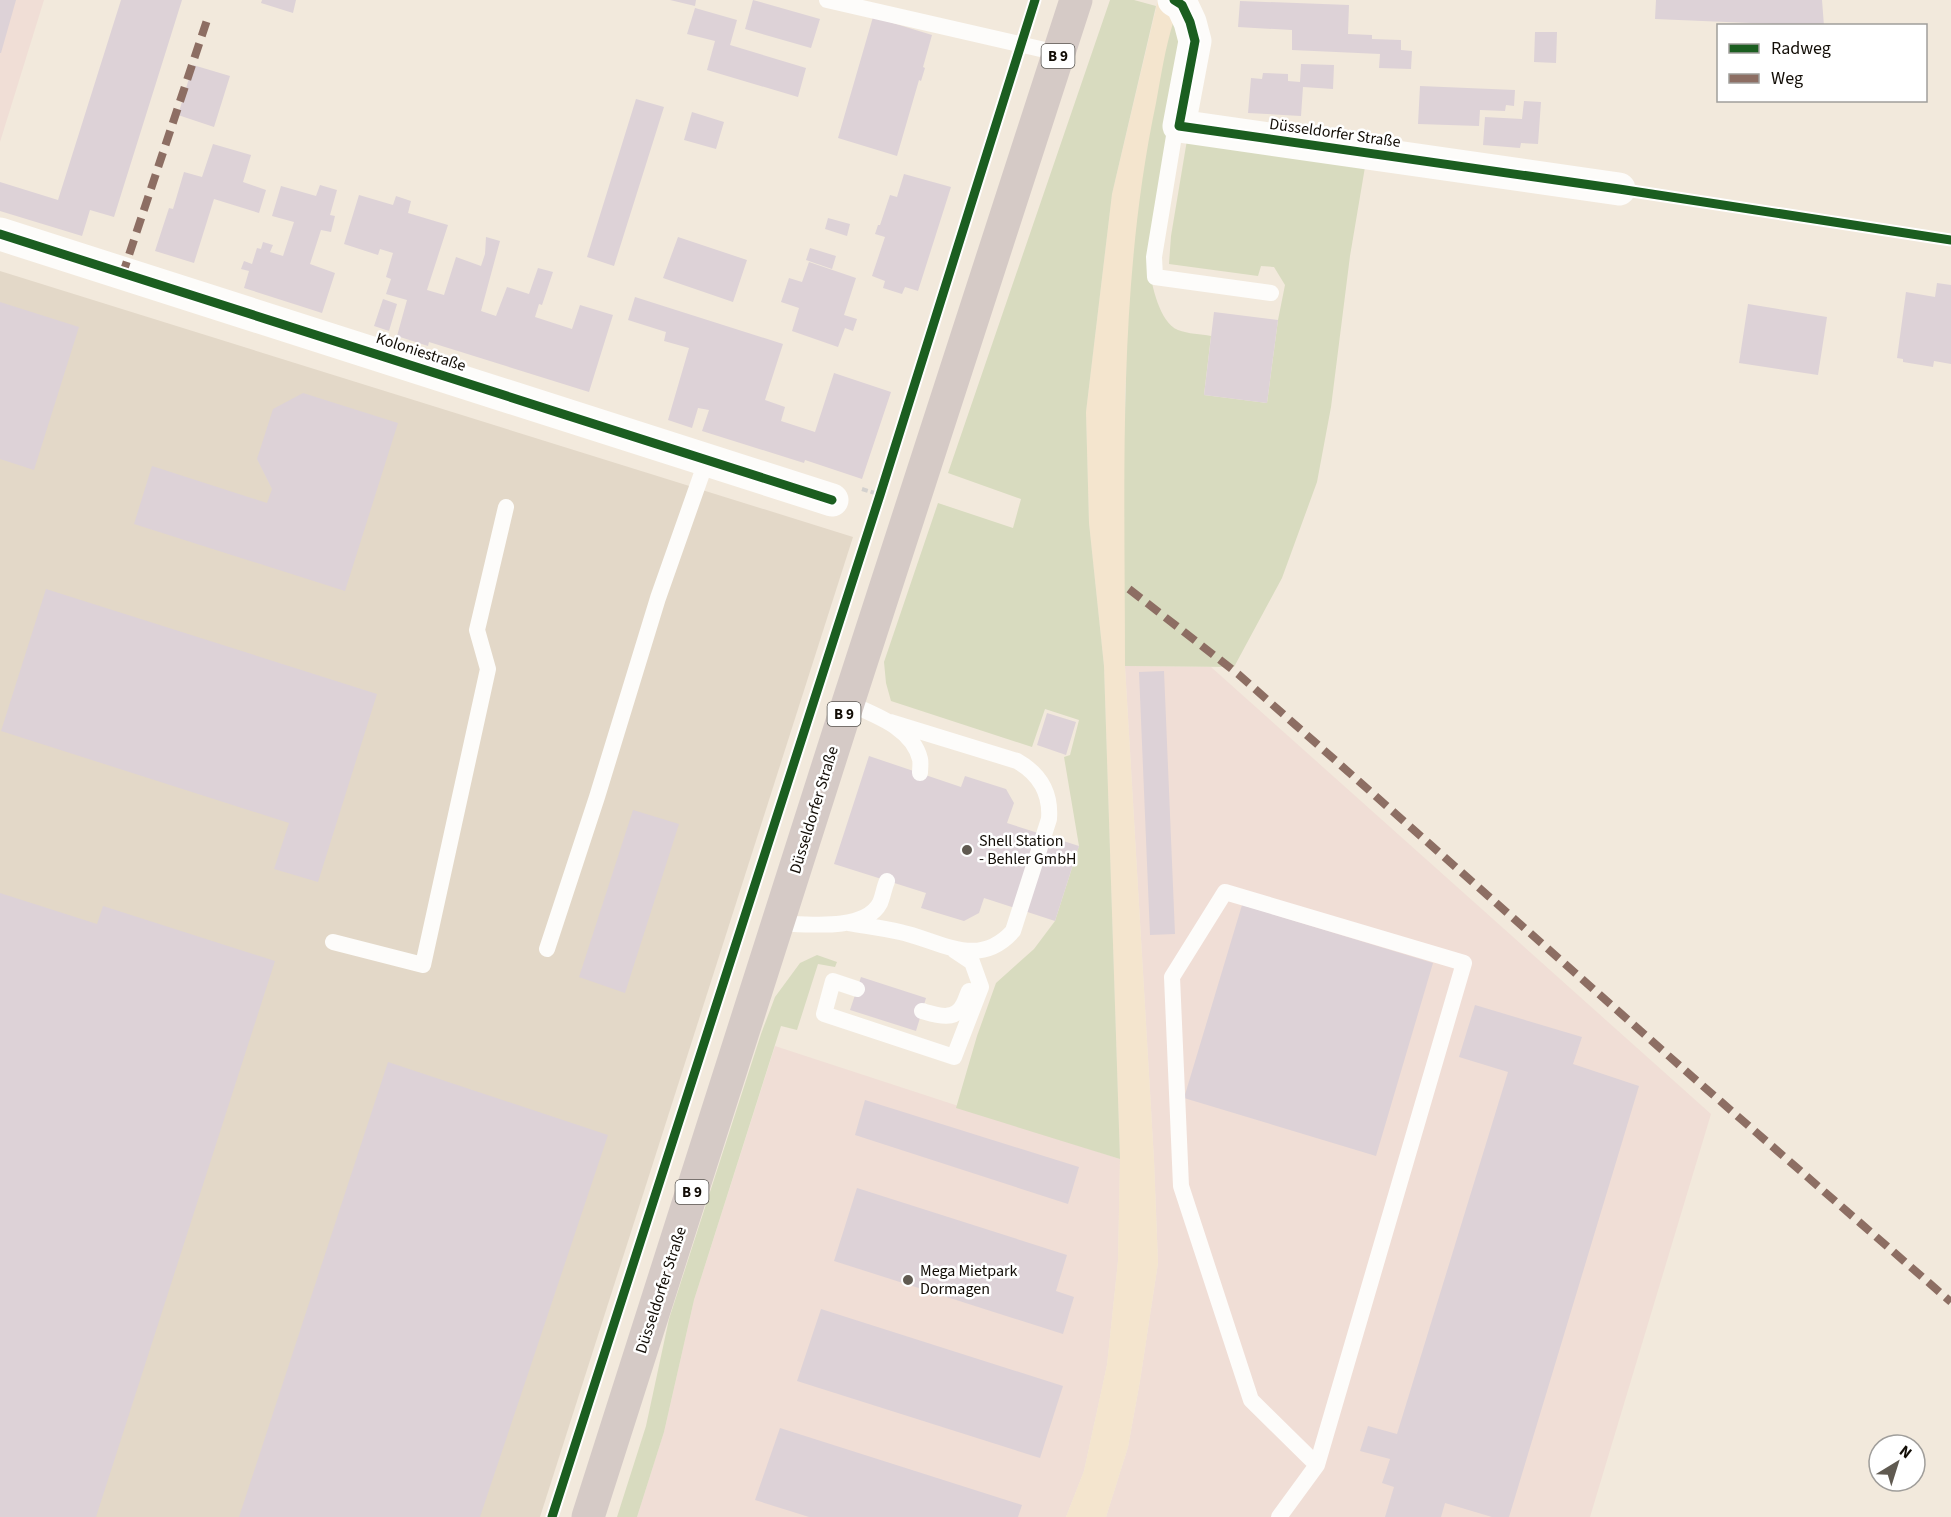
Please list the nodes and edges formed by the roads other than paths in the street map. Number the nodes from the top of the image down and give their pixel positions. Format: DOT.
graph roads {
  1 [pos="827,0"];
  2 [pos="1076,0"];
  3 [pos="1174,0"];
  4 [pos="1059,54"];
  5 [pos="1179,126"];
  6 [pos="1619,189"];
  7 [pos="0,234"];
  8 [pos="1271,293"];
  9 [pos="706,459"];
  10 [pos="832,500"];
  11 [pos="506,507"];
  12 [pos="848,703"];
  13 [pos="890,722"];
  14 [pos="920,773"];
  15 [pos="887,881"];
  16 [pos="778,923"];
  17 [pos="849,923"];
  18 [pos="333,942"];
  19 [pos="547,949"];
  20 [pos="954,949"];
  21 [pos="981,987"];
  22 [pos="857,989"];
  23 [pos="922,1011"];
  24 [pos="1317,1465"];
  25 [pos="588,1517"];
  26 [pos="1279,1517"];
  1 -- 4 [label="lane"];
  2 -- 4 [label="main road, Düsseldorfer Straße / B 9"];
  3 -- 5 [label="street"];
  4 -- 12 [label="main road, Düsseldorfer Straße / B 9"];
  5 -- 6 [label="street, Düsseldorfer Straße"];
  5 -- 8 [label="lane"];
  7 -- 9 [label="street, Koloniestraße"];
  9 -- 10 [label="street, Koloniestraße"];
  9 -- 19 [label="lane"];
  11 -- 18 [label="lane"];
  12 -- 13 [label="lane"];
  12 -- 16 [label="main road, Düsseldorfer Straße / B 9"];
  13 -- 14 [label="lane"];
  13 -- 20 [label="lane"];
  15 -- 17 [label="lane"];
  16 -- 17 [label="lane"];
  16 -- 25 [label="main road, Düsseldorfer Straße / B 9"];
  17 -- 20 [label="lane"];
  20 -- 21 [label="lane"];
  21 -- 22 [label="lane"];
  21 -- 23 [label="lane"];
  24 -- 24 [label="lane"];
  24 -- 26 [label="lane"];
}
